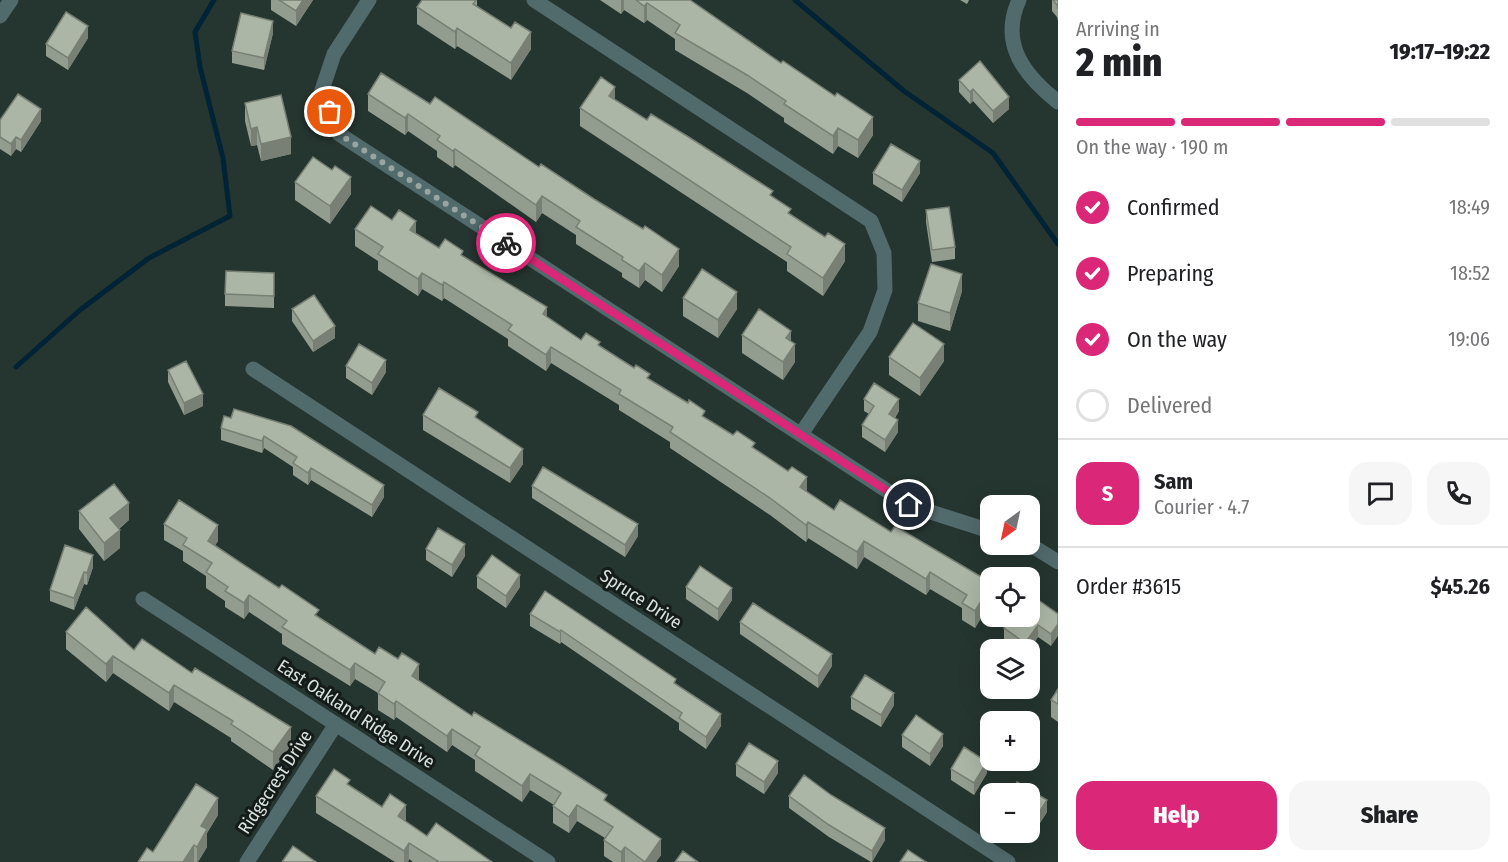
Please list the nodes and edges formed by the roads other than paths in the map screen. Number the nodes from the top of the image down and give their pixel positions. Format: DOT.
graph roads {
  1 [pos="11,0"];
  2 [pos="369,0"];
  3 [pos="534,0"];
  4 [pos="1019,0"];
  5 [pos="0,16"];
  6 [pos="1058,102"];
  7 [pos="253,369"];
  8 [pos="801,434"];
  9 [pos="980,528"];
  10 [pos="1040,551"];
  11 [pos="1058,562"];
  12 [pos="143,599"];
  13 [pos="336,724"];
  14 [pos="247,862"];
  15 [pos="548,862"];
  16 [pos="1008,862"];
  1 -- 5 [label="street"];
  2 -- 8 [label="street"];
  3 -- 8 [label="street"];
  4 -- 6 [label="street"];
  7 -- 16 [label="street, Spruce Drive"];
  8 -- 9 [label="street"];
  10 -- 11 [label="street"];
  12 -- 13 [label="street, East Oakland Ridge Drive"];
  13 -- 14 [label="street, Ridgecrest Drive"];
  13 -- 15 [label="street, East Oakland Ridge Drive"];
}
